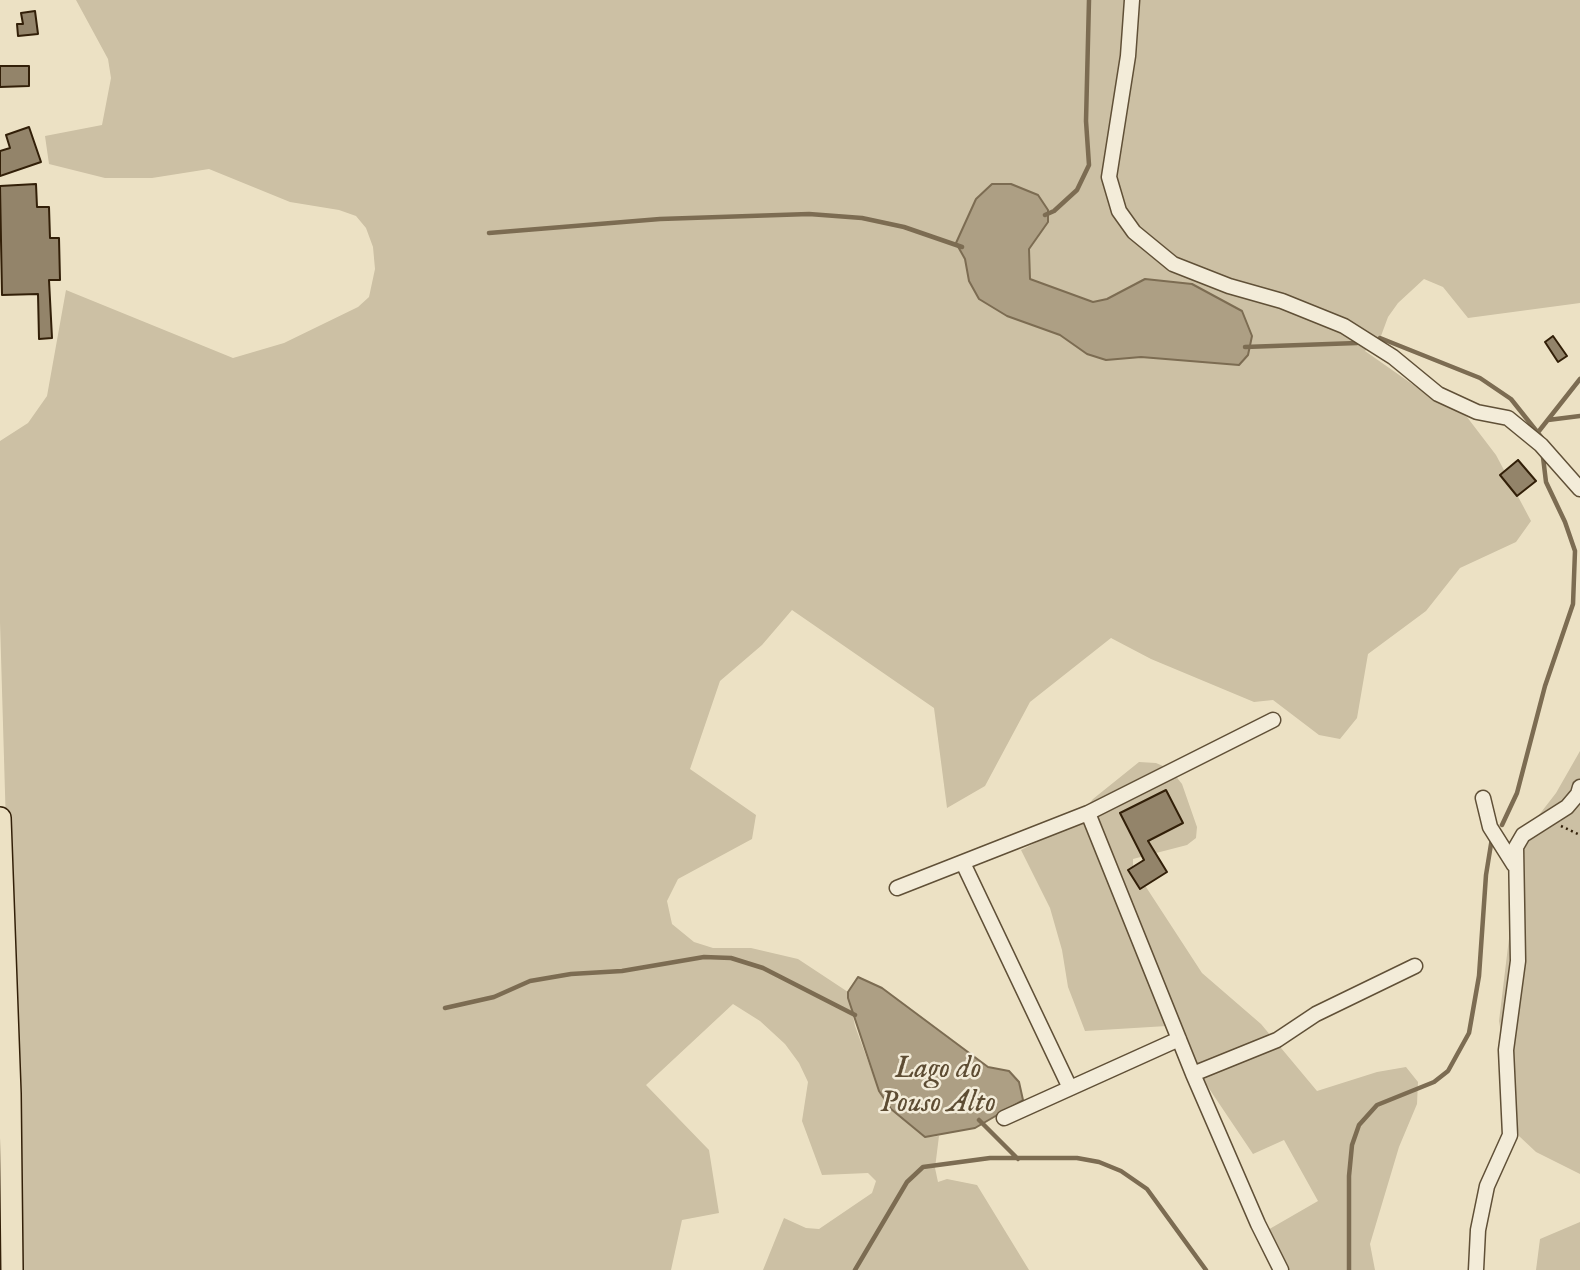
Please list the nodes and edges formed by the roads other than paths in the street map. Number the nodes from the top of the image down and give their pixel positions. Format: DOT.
graph roads {
  1 [pos="1132,0"];
  2 [pos="1580,489"];
  3 [pos="1273,720"];
  4 [pos="1580,787"];
  5 [pos="1483,799"];
  6 [pos="1088,813"];
  7 [pos="0,818"];
  8 [pos="963,863"];
  9 [pos="1514,865"];
  10 [pos="897,888"];
  11 [pos="1415,966"];
  12 [pos="1179,1039"];
  13 [pos="1193,1074"];
  14 [pos="1070,1088"];
  15 [pos="5,1093"];
  16 [pos="1004,1118"];
  17 [pos="12,1270"];
  18 [pos="1281,1270"];
  19 [pos="1476,1270"];
  1 -- 2 [label="street"];
  3 -- 6 [label="street"];
  4 -- 9 [label="street"];
  5 -- 9 [label="street"];
  6 -- 8 [label="street"];
  6 -- 12 [label="street"];
  7 -- 15 [label="main road"];
  8 -- 10 [label="street"];
  8 -- 14 [label="street"];
  9 -- 19 [label="street"];
  11 -- 13 [label="street"];
  12 -- 13 [label="street"];
  12 -- 14 [label="street"];
  13 -- 18 [label="street"];
  14 -- 16 [label="street"];
  15 -- 17 [label="main road"];
}
